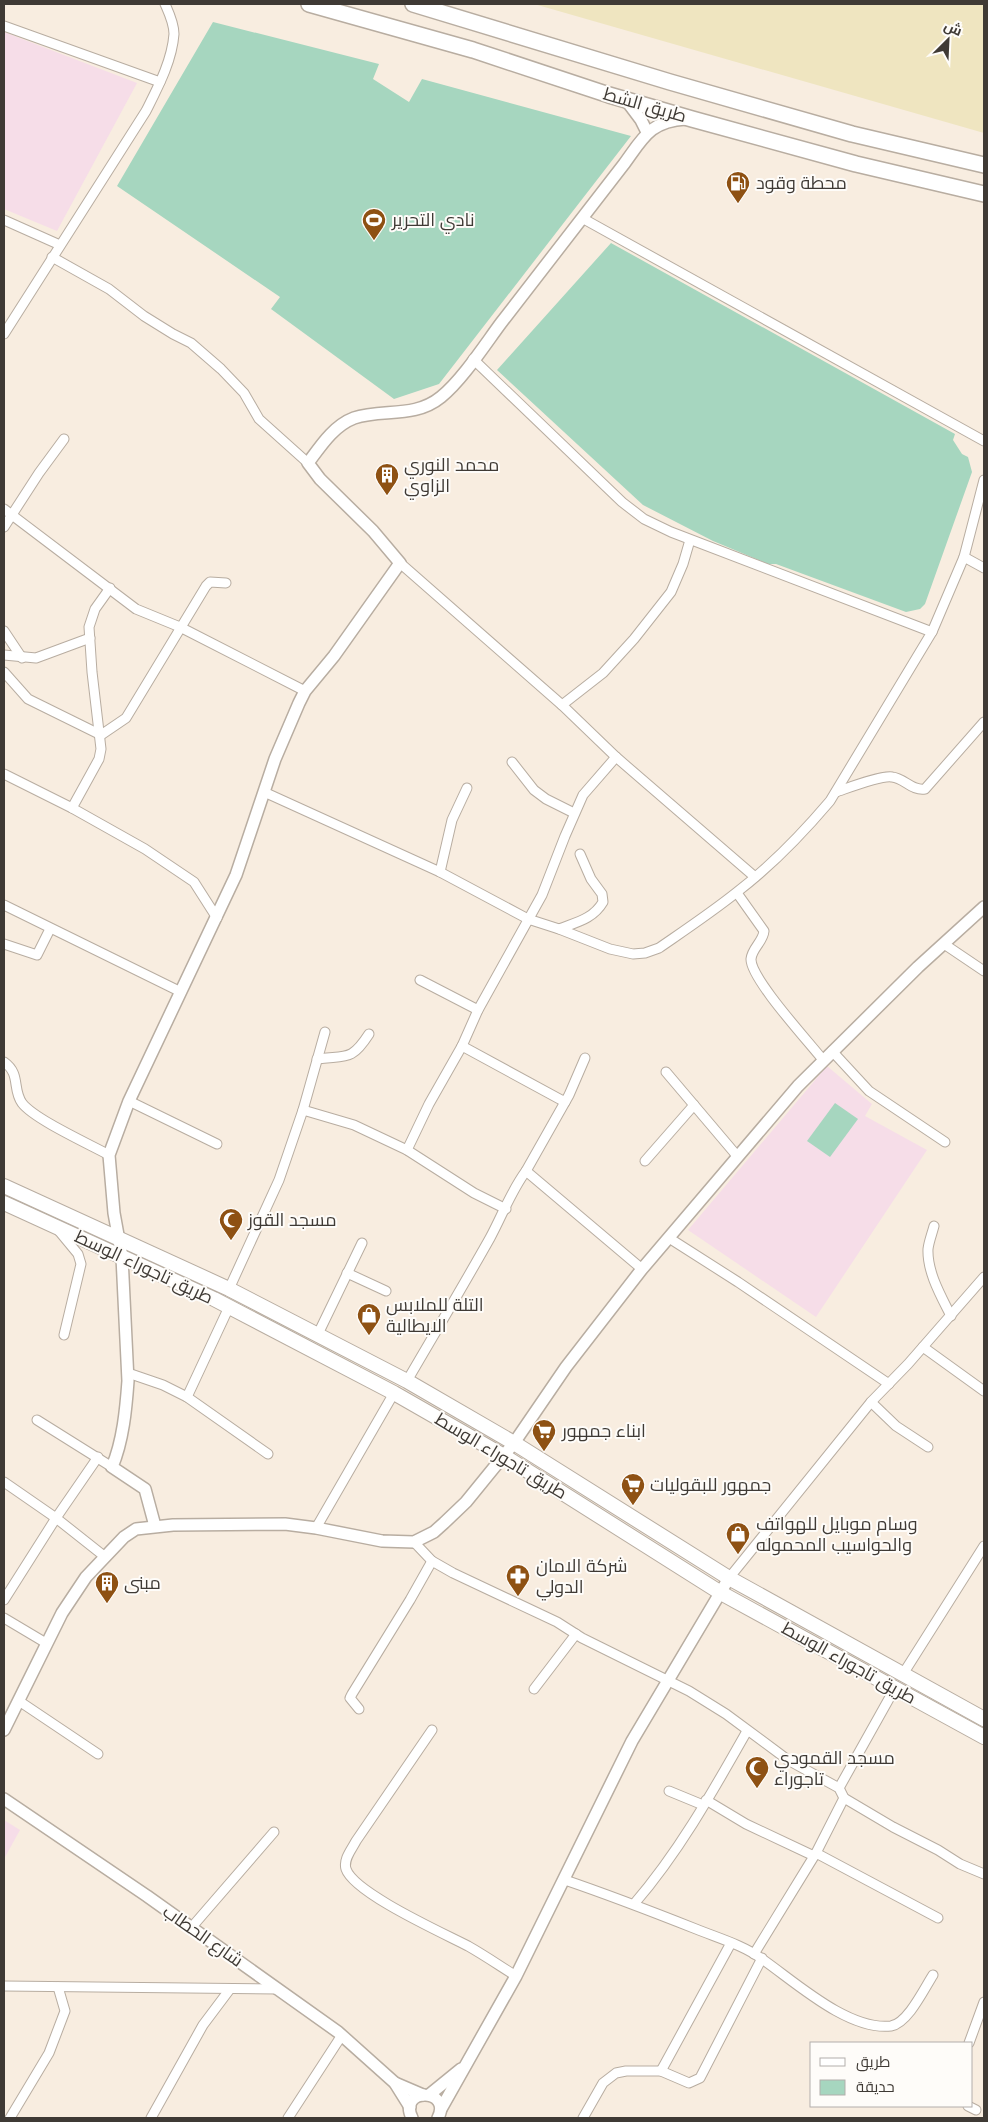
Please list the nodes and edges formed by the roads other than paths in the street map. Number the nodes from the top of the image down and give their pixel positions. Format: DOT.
graph roads {
  1 [pos="165,4"];
  2 [pos="309,4"];
  3 [pos="413,4"];
  4 [pos="4,26"];
  5 [pos="160,82"];
  6 [pos="625,100"];
  7 [pos="692,119"];
  8 [pos="647,132"];
  9 [pos="984,165"];
  10 [pos="984,194"];
  11 [pos="582,218"];
  12 [pos="4,220"];
  13 [pos="60,245"];
  14 [pos="52,257"];
  15 [pos="4,334"];
  16 [pos="473,359"];
  17 [pos="64,440"];
  18 [pos="984,441"];
  19 [pos="308,463"];
  20 [pos="984,480"];
  21 [pos="8,512"];
  22 [pos="4,527"];
  23 [pos="690,540"];
  24 [pos="964,557"];
  25 [pos="400,562"];
  26 [pos="984,568"];
  27 [pos="226,582"];
  28 [pos="110,588"];
  29 [pos="180,627"];
  30 [pos="4,630"];
  31 [pos="932,632"];
  32 [pos="90,638"];
  33 [pos="4,655"];
  34 [pos="22,658"];
  35 [pos="4,672"];
  36 [pos="305,691"];
  37 [pos="562,706"];
  38 [pos="984,722"];
  39 [pos="100,735"];
  40 [pos="616,757"];
  41 [pos="512,762"];
  42 [pos="4,774"];
  43 [pos="467,788"];
  44 [pos="264,792"];
  45 [pos="836,792"];
  46 [pos="72,808"];
  47 [pos="574,814"];
  48 [pos="580,854"];
  49 [pos="440,872"];
  50 [pos="755,877"];
  51 [pos="737,892"];
  52 [pos="4,905"];
  53 [pos="984,907"];
  54 [pos="217,918"];
  55 [pos="528,920"];
  56 [pos="50,929"];
  57 [pos="559,929"];
  58 [pos="4,944"];
  59 [pos="944,944"];
  60 [pos="984,971"];
  61 [pos="420,980"];
  62 [pos="180,992"];
  63 [pos="478,1010"];
  64 [pos="325,1032"];
  65 [pos="369,1034"];
  66 [pos="462,1046"];
  67 [pos="832,1051"];
  68 [pos="586,1058"];
  69 [pos="317,1059"];
  70 [pos="823,1060"];
  71 [pos="4,1062"];
  72 [pos="666,1072"];
  73 [pos="129,1101"];
  74 [pos="565,1102"];
  75 [pos="694,1105"];
  76 [pos="304,1110"];
  77 [pos="945,1142"];
  78 [pos="218,1144"];
  79 [pos="407,1150"];
  80 [pos="109,1155"];
  81 [pos="738,1157"];
  82 [pos="645,1161"];
  83 [pos="526,1171"];
  84 [pos="4,1186"];
  85 [pos="4,1203"];
  86 [pos="506,1209"];
  87 [pos="54,1225"];
  88 [pos="934,1226"];
  89 [pos="119,1238"];
  90 [pos="669,1238"];
  91 [pos="362,1243"];
  92 [pos="122,1257"];
  93 [pos="642,1269"];
  94 [pos="347,1273"];
  95 [pos="984,1277"];
  96 [pos="229,1289"];
  97 [pos="386,1290"];
  98 [pos="229,1307"];
  99 [pos="950,1316"];
  100 [pos="318,1334"];
  101 [pos="64,1335"];
  102 [pos="923,1348"];
  103 [pos="128,1373"];
  104 [pos="408,1381"];
  105 [pos="888,1384"];
  106 [pos="984,1391"];
  107 [pos="394,1393"];
  108 [pos="187,1397"];
  109 [pos="871,1402"];
  110 [pos="37,1420"];
  111 [pos="514,1443"];
  112 [pos="928,1447"];
  113 [pos="268,1454"];
  114 [pos="504,1456"];
  115 [pos="98,1457"];
  116 [pos="112,1467"];
  117 [pos="4,1482"];
  118 [pos="56,1518"];
  119 [pos="155,1526"];
  120 [pos="316,1528"];
  121 [pos="414,1542"];
  122 [pos="984,1546"];
  123 [pos="104,1556"];
  124 [pos="432,1561"];
  125 [pos="730,1578"];
  126 [pos="720,1593"];
  127 [pos="4,1600"];
  128 [pos="4,1618"];
  129 [pos="576,1634"];
  130 [pos="46,1643"];
  131 [pos="903,1674"];
  132 [pos="668,1679"];
  133 [pos="895,1688"];
  134 [pos="534,1689"];
  135 [pos="19,1701"];
  136 [pos="359,1709"];
  137 [pos="984,1719"];
  138 [pos="4,1730"];
  139 [pos="432,1730"];
  140 [pos="747,1730"];
  141 [pos="984,1737"];
  142 [pos="98,1754"];
  143 [pos="839,1788"];
  144 [pos="669,1791"];
  145 [pos="844,1798"];
  146 [pos="4,1799"];
  147 [pos="705,1802"];
  148 [pos="274,1832"];
  149 [pos="815,1855"];
  150 [pos="984,1874"];
  151 [pos="565,1880"];
  152 [pos="634,1904"];
  153 [pos="938,1918"];
  154 [pos="191,1928"];
  155 [pos="731,1943"];
  156 [pos="758,1956"];
  157 [pos="933,1975"];
  158 [pos="516,1976"];
  159 [pos="4,1986"];
  160 [pos="58,1987"];
  161 [pos="230,1989"];
  162 [pos="278,1989"];
  163 [pos="984,2002"];
  164 [pos="342,2035"];
  165 [pos="969,2042"];
  166 [pos="462,2068"];
  167 [pos="662,2071"];
  168 [pos="395,2082"];
  169 [pos="426,2095"];
  170 [pos="970,2107"];
  171 [pos="976,2110"];
  172 [pos="410,2114"];
  173 [pos="439,2114"];
  174 [pos="10,2118"];
  175 [pos="151,2118"];
  176 [pos="288,2118"];
  177 [pos="584,2118"];
  1 -- 5 [label="street"];
  2 -- 6 [label="highway, طريق الشط"];
  3 -- 9 [label="highway, طريق الشط"];
  4 -- 5 [label="street"];
  5 -- 13 [label="street"];
  6 -- 7 [label="highway, طريق الشط"];
  6 -- 8 [label="street"];
  7 -- 8 [label="street"];
  7 -- 10 [label="highway, طريق الشط"];
  8 -- 11 [label="street"];
  11 -- 16 [label="street"];
  11 -- 18 [label="street"];
  12 -- 13 [label="street"];
  13 -- 14 [label="street"];
  14 -- 15 [label="street"];
  14 -- 19 [label="street"];
  16 -- 19 [label="street"];
  16 -- 23 [label="street"];
  17 -- 21 [label="street"];
  19 -- 25 [label="street"];
  20 -- 24 [label="street"];
  21 -- 22 [label="street"];
  21 -- 28 [label="street"];
  23 -- 31 [label="street"];
  23 -- 37 [label="street"];
  24 -- 26 [label="street"];
  24 -- 31 [label="street"];
  25 -- 36 [label="street"];
  25 -- 37 [label="street"];
  27 -- 29 [label="street"];
  28 -- 29 [label="street"];
  28 -- 32 [label="street"];
  29 -- 36 [label="street"];
  29 -- 39 [label="street"];
  30 -- 34 [label="street"];
  31 -- 45 [label="street"];
  32 -- 34 [label="street"];
  32 -- 39 [label="street"];
  33 -- 34 [label="street"];
  35 -- 39 [label="street"];
  36 -- 44 [label="street"];
  37 -- 40 [label="street"];
  38 -- 45 [label="street"];
  39 -- 46 [label="street"];
  40 -- 47 [label="street"];
  40 -- 50 [label="street"];
  41 -- 47 [label="street"];
  42 -- 46 [label="street"];
  43 -- 49 [label="street"];
  44 -- 49 [label="street"];
  44 -- 54 [label="street"];
  45 -- 50 [label="street"];
  46 -- 54 [label="street"];
  47 -- 55 [label="street"];
  48 -- 57 [label="street"];
  49 -- 55 [label="street"];
  50 -- 51 [label="street"];
  51 -- 57 [label="street"];
  51 -- 70 [label="street"];
  52 -- 56 [label="street"];
  53 -- 59 [label="street"];
  54 -- 62 [label="street"];
  55 -- 57 [label="street"];
  55 -- 63 [label="street"];
  56 -- 58 [label="street"];
  56 -- 62 [label="street"];
  59 -- 60 [label="street"];
  59 -- 67 [label="street"];
  61 -- 63 [label="street"];
  62 -- 73 [label="street"];
  63 -- 66 [label="street"];
  64 -- 69 [label="street"];
  65 -- 69 [label="street"];
  66 -- 74 [label="street"];
  66 -- 79 [label="street"];
  67 -- 70 [label="street"];
  67 -- 77 [label="street"];
  68 -- 74 [label="street"];
  69 -- 76 [label="street"];
  70 -- 81 [label="street"];
  71 -- 80 [label="street"];
  72 -- 75 [label="street"];
  73 -- 78 [label="street"];
  73 -- 80 [label="street"];
  74 -- 83 [label="street"];
  75 -- 81 [label="street"];
  75 -- 82 [label="street"];
  76 -- 79 [label="street"];
  76 -- 96 [label="street"];
  79 -- 86 [label="street"];
  80 -- 89 [label="street"];
  81 -- 90 [label="street"];
  83 -- 86 [label="street"];
  83 -- 93 [label="street"];
  84 -- 89 [label="main road"];
  85 -- 87 [label="main road, طريق تاجوراء الوسط"];
  86 -- 104 [label="street"];
  87 -- 92 [label="main road, طريق تاجوراء الوسط"];
  87 -- 101 [label="street"];
  88 -- 99 [label="street"];
  89 -- 92 [label="street"];
  89 -- 96 [label="main road"];
  90 -- 93 [label="street"];
  90 -- 105 [label="street"];
  91 -- 94 [label="street"];
  92 -- 98 [label="main road, طريق تاجوراء الوسط"];
  92 -- 103 [label="street"];
  93 -- 111 [label="street"];
  94 -- 97 [label="street"];
  94 -- 100 [label="street"];
  95 -- 99 [label="street"];
  96 -- 100 [label="main road"];
  98 -- 107 [label="main road, طريق تاجوراء الوسط"];
  98 -- 108 [label="street"];
  99 -- 102 [label="street"];
  100 -- 104 [label="main road"];
  102 -- 105 [label="street"];
  102 -- 106 [label="street"];
  103 -- 108 [label="street"];
  103 -- 116 [label="street"];
  104 -- 111 [label="main road"];
  105 -- 109 [label="street"];
  107 -- 114 [label="main road, طريق تاجوراء الوسط"];
  107 -- 120 [label="street"];
  108 -- 113 [label="street"];
  109 -- 112 [label="street"];
  109 -- 125 [label="street"];
  110 -- 115 [label="street"];
  111 -- 114 [label="street"];
  111 -- 125 [label="main road"];
  114 -- 121 [label="street"];
  114 -- 126 [label="main road, طريق تاجوراء الوسط"];
  115 -- 116 [label="street"];
  115 -- 118 [label="street"];
  116 -- 119 [label="street"];
  117 -- 118 [label="street"];
  118 -- 123 [label="street"];
  118 -- 127 [label="street"];
  119 -- 120 [label="street"];
  119 -- 123 [label="street"];
  120 -- 121 [label="street"];
  121 -- 124 [label="street"];
  122 -- 131 [label="street"];
  123 -- 130 [label="street"];
  124 -- 129 [label="street"];
  124 -- 136 [label="street"];
  125 -- 126 [label="street"];
  125 -- 131 [label="main road"];
  126 -- 132 [label="street"];
  126 -- 133 [label="main road, طريق تاجوراء الوسط"];
  128 -- 130 [label="street"];
  129 -- 132 [label="street"];
  129 -- 134 [label="street"];
  130 -- 135 [label="street"];
  131 -- 137 [label="main road"];
  132 -- 140 [label="street"];
  132 -- 151 [label="street"];
  133 -- 141 [label="main road, طريق تاجوراء الوسط"];
  133 -- 143 [label="street"];
  135 -- 138 [label="street"];
  135 -- 142 [label="street"];
  139 -- 158 [label="street"];
  140 -- 143 [label="street"];
  140 -- 147 [label="street"];
  143 -- 145 [label="street"];
  144 -- 147 [label="street"];
  145 -- 149 [label="street"];
  145 -- 150 [label="street"];
  146 -- 154 [label="street, شارع الحطاب"];
  147 -- 149 [label="street"];
  147 -- 152 [label="street"];
  148 -- 154 [label="street"];
  149 -- 153 [label="street"];
  149 -- 156 [label="street"];
  151 -- 152 [label="street"];
  151 -- 158 [label="street"];
  152 -- 155 [label="street"];
  154 -- 162 [label="street, شارع الحطاب"];
  155 -- 156 [label="street"];
  155 -- 167 [label="street"];
  156 -- 157 [label="street"];
  156 -- 167 [label="street"];
  158 -- 166 [label="street"];
  159 -- 160 [label="street"];
  160 -- 161 [label="street"];
  160 -- 174 [label="street"];
  161 -- 162 [label="street"];
  161 -- 175 [label="street"];
  162 -- 164 [label="street, شارع الحطاب"];
  163 -- 165 [label="street"];
  164 -- 168 [label="street, شارع الحطاب"];
  164 -- 176 [label="street"];
  166 -- 169 [label="street"];
  166 -- 173 [label="street"];
  167 -- 177 [label="street"];
  168 -- 169 [label="street, شارع الحطاب"];
  168 -- 172 [label="street, شارع الحطاب"];
  169 -- 172 [label="street"];
  169 -- 173 [label="street"];
  170 -- 171 [label="street"];
}
